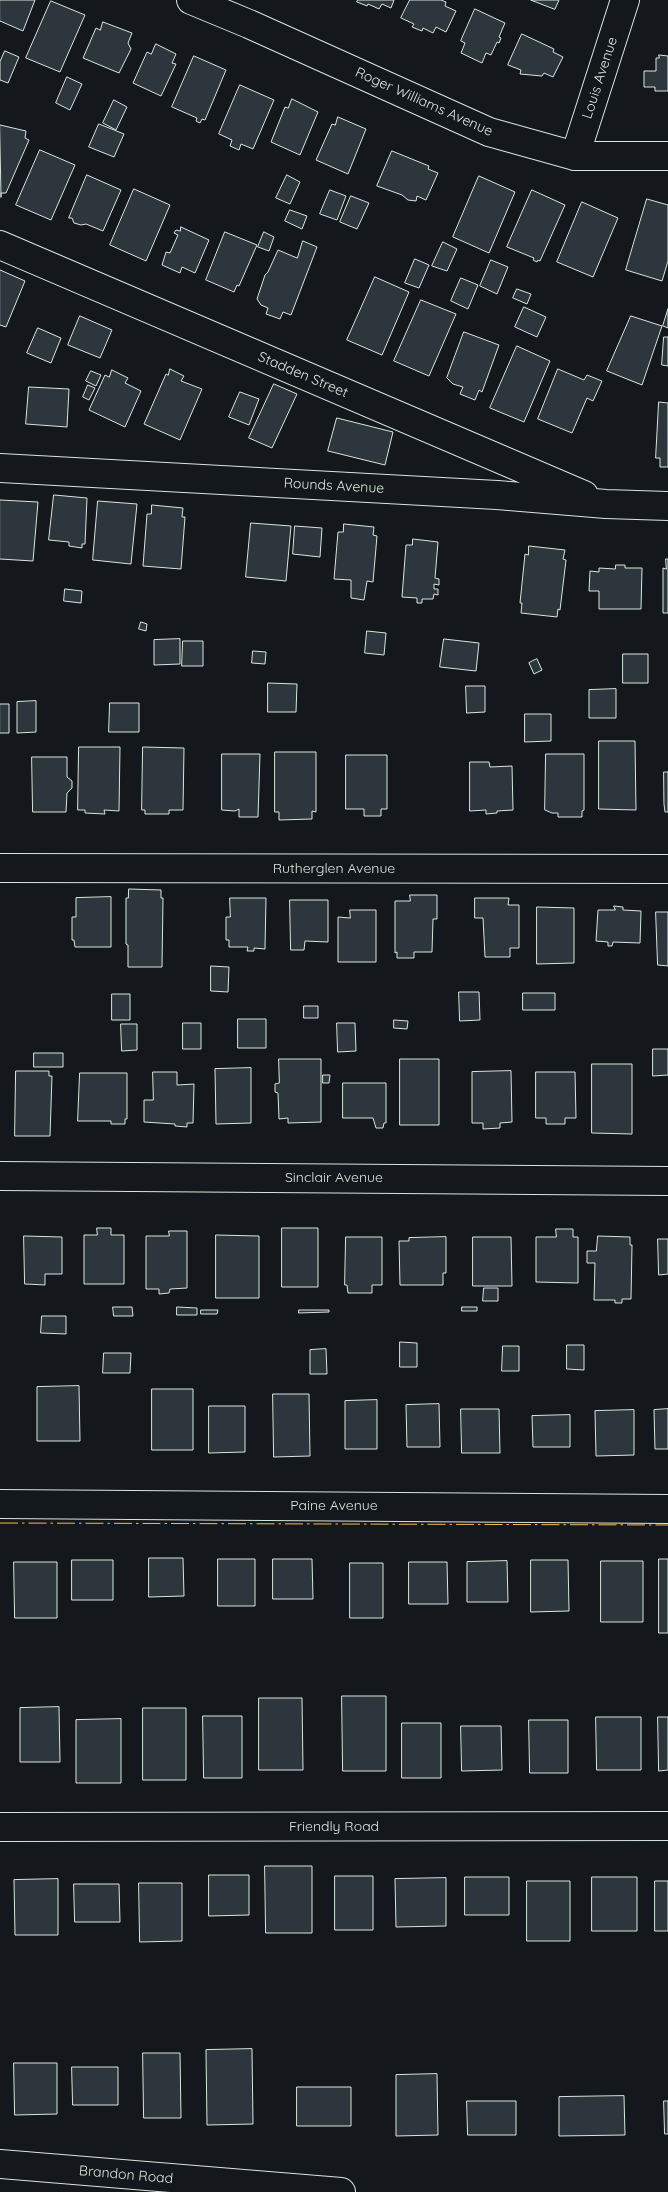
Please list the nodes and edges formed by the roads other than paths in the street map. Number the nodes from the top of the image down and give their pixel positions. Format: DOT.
graph roads {
  1 [pos="191,0"];
  2 [pos="626,0"];
  3 [pos="575,156"];
  4 [pos="668,156"];
  5 [pos="0,245"];
  6 [pos="0,468"];
  7 [pos="606,504"];
  8 [pos="668,506"];
  9 [pos="0,868"];
  10 [pos="668,869"];
  11 [pos="0,1176"];
  12 [pos="668,1181"];
  13 [pos="0,1504"];
  14 [pos="668,1509"];
  15 [pos="668,1826"];
  16 [pos="0,1827"];
  17 [pos="0,2164"];
  18 [pos="341,2192"];
  1 -- 3 [label="street, Roger Williams Avenue"];
  2 -- 3 [label="street, Louis Avenue"];
  3 -- 4 [label="street, Roger Williams Avenue"];
  5 -- 7 [label="street, Stadden Street"];
  6 -- 7 [label="street, Rounds Avenue"];
  7 -- 8 [label="street, Rounds Avenue"];
  9 -- 10 [label="street, Rutherglen Avenue"];
  11 -- 12 [label="street, Sinclair Avenue"];
  13 -- 14 [label="street, Paine Avenue"];
  15 -- 16 [label="street, Friendly Road"];
  17 -- 18 [label="street, Brandon Road"];
}
